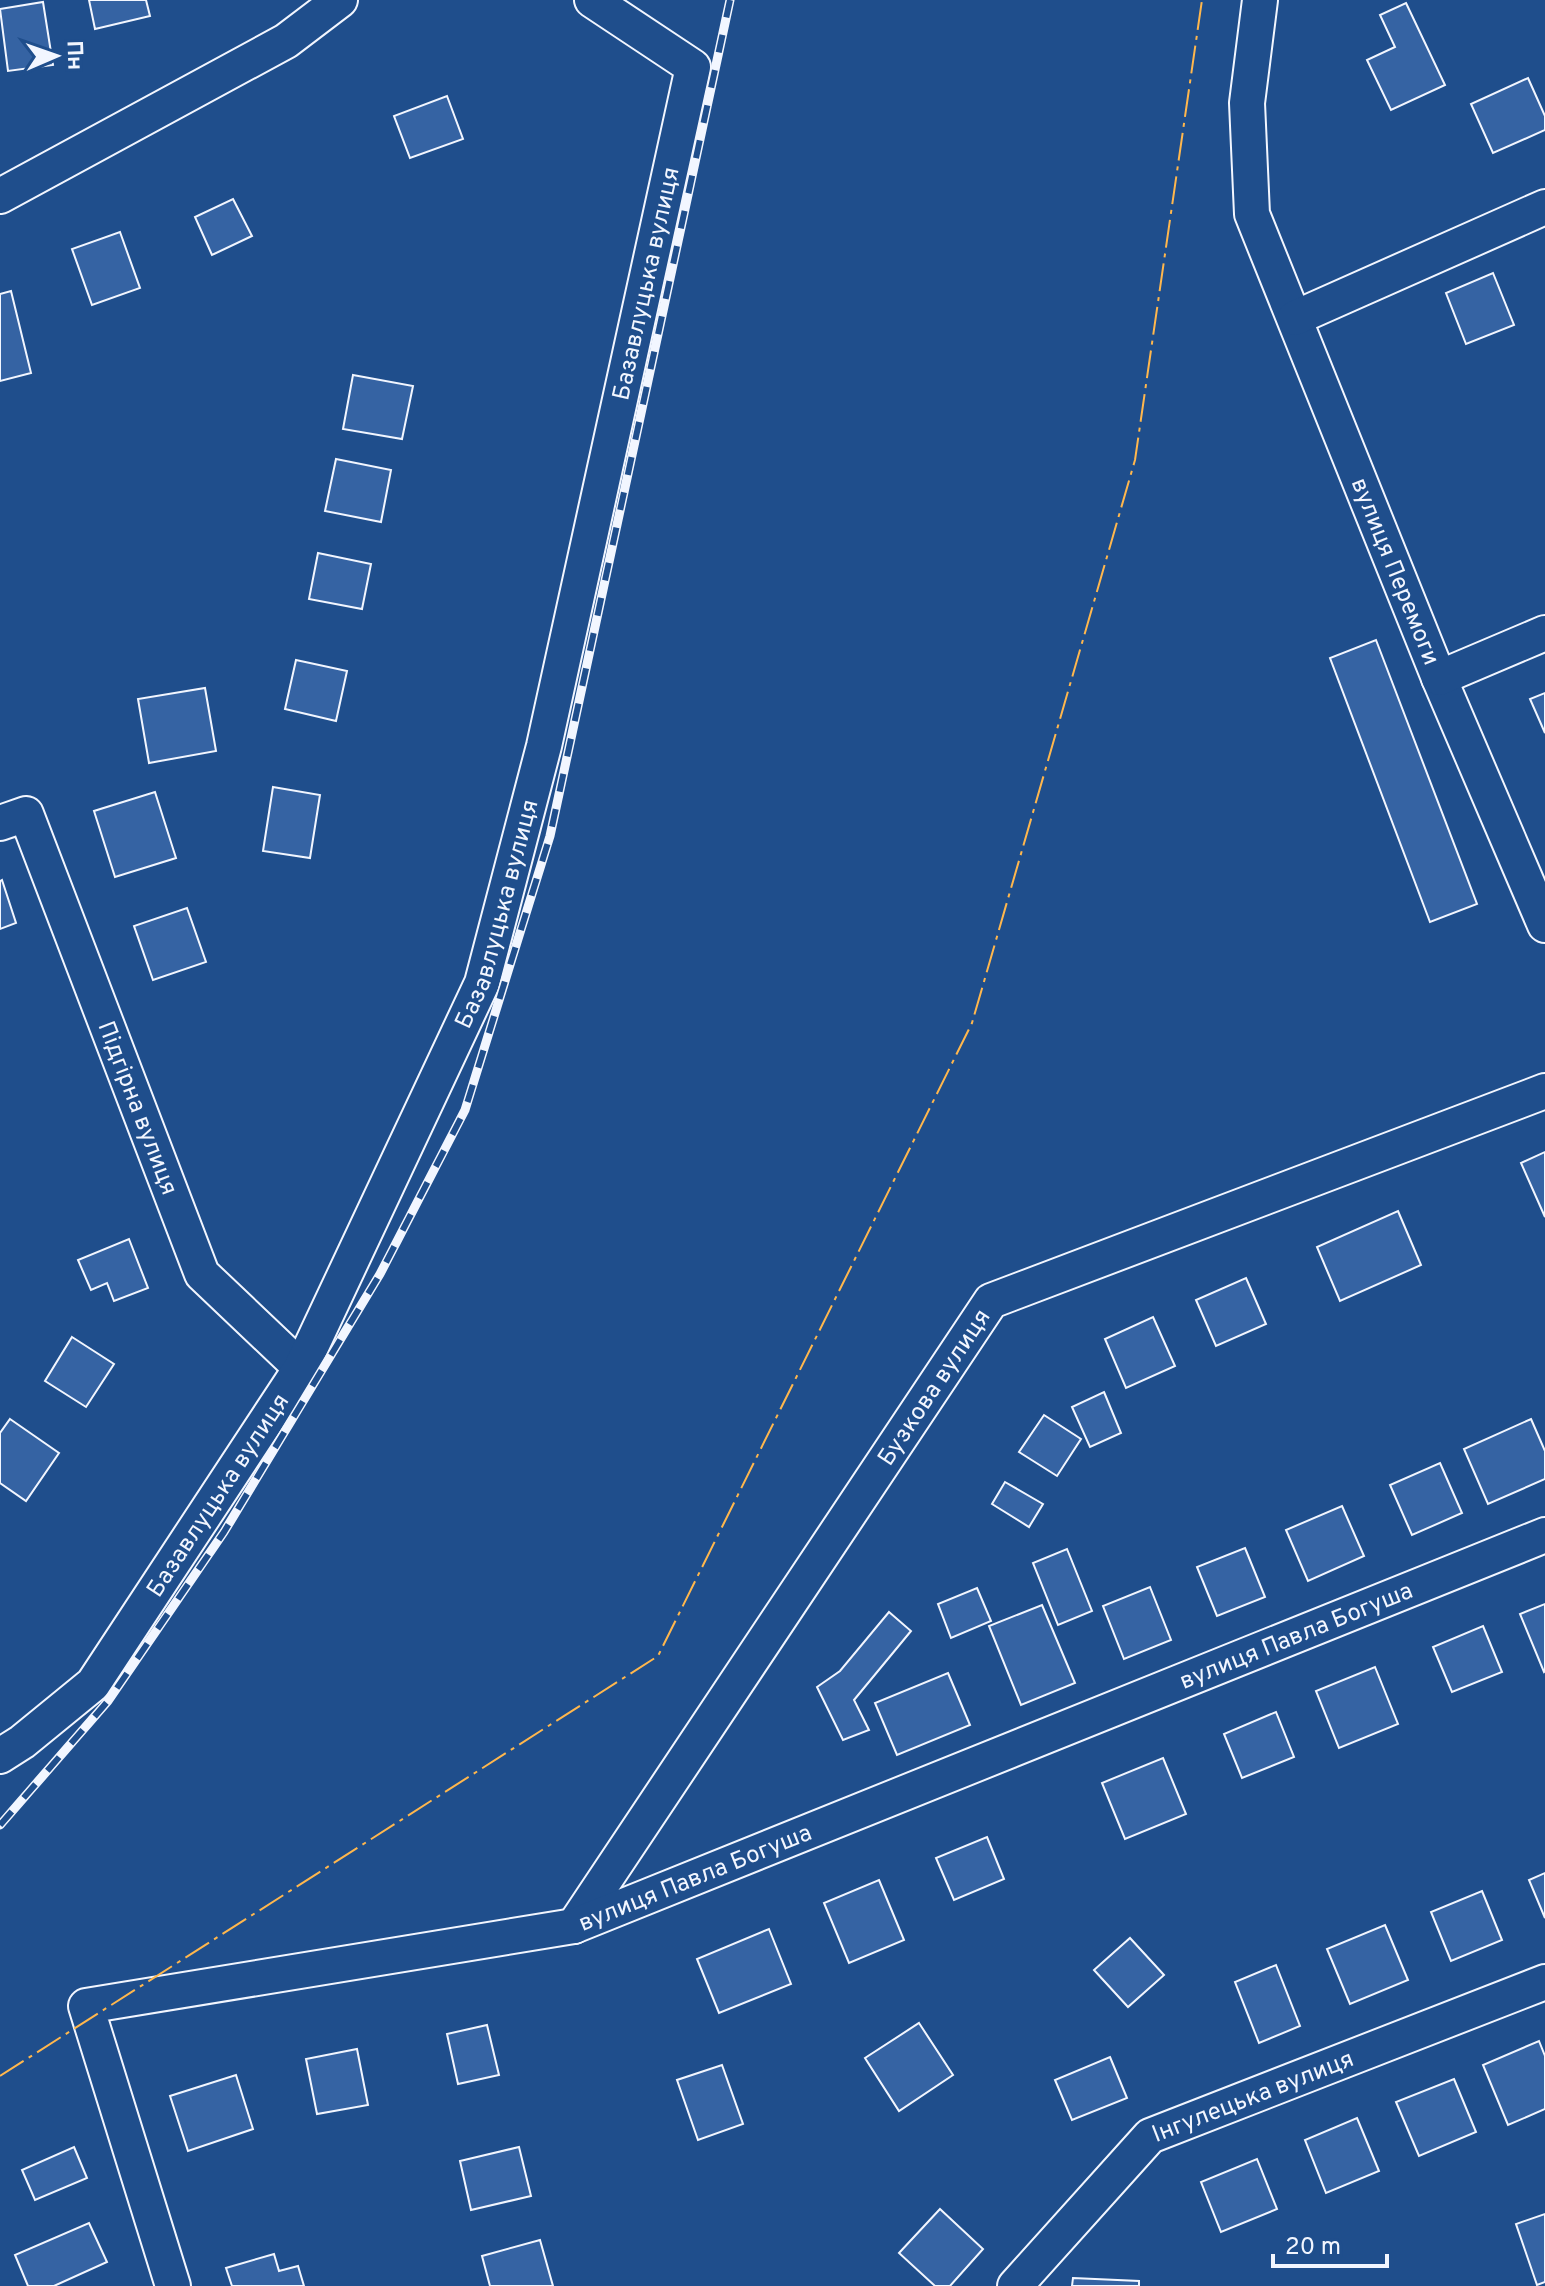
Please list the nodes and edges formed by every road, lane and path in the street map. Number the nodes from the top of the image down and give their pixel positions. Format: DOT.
graph roads {
  1 [pos="340,0"];
  2 [pos="592,0"];
  3 [pos="1260,0"];
  4 [pos="0,196"];
  5 [pos="1545,207"];
  6 [pos="1295,318"];
  7 [pos="1545,633"];
  8 [pos="1439,678"];
  9 [pos="13,819"];
  10 [pos="1545,925"];
  11 [pos="1545,1091"];
  12 [pos="301,1368"];
  13 [pos="1545,1535"];
  14 [pos="0,1756"];
  15 [pos="574,1926"];
  16 [pos="1545,1982"];
  17 [pos="173,2286"];
  18 [pos="1015,2286"];
  1 -- 4 [label="street"];
  2 -- 12 [label="street, Базавлуцька вулиця"];
  3 -- 6 [label="street, вулиця Перемоги"];
  5 -- 6 [label="street"];
  6 -- 8 [label="street, вулиця Перемоги"];
  7 -- 8 [label="street"];
  8 -- 10 [label="street, вулиця Перемоги"];
  9 -- 12 [label="street, Підгірна вулиця"];
  11 -- 15 [label="street, Бузкова вулиця"];
  12 -- 14 [label="street, Базавлуцька вулиця"];
  13 -- 15 [label="street, вулиця Павла Богуша"];
  15 -- 17 [label="street, вулиця Павла Богуша"];
  16 -- 18 [label="street, Інгулецька вулиця"];
}
